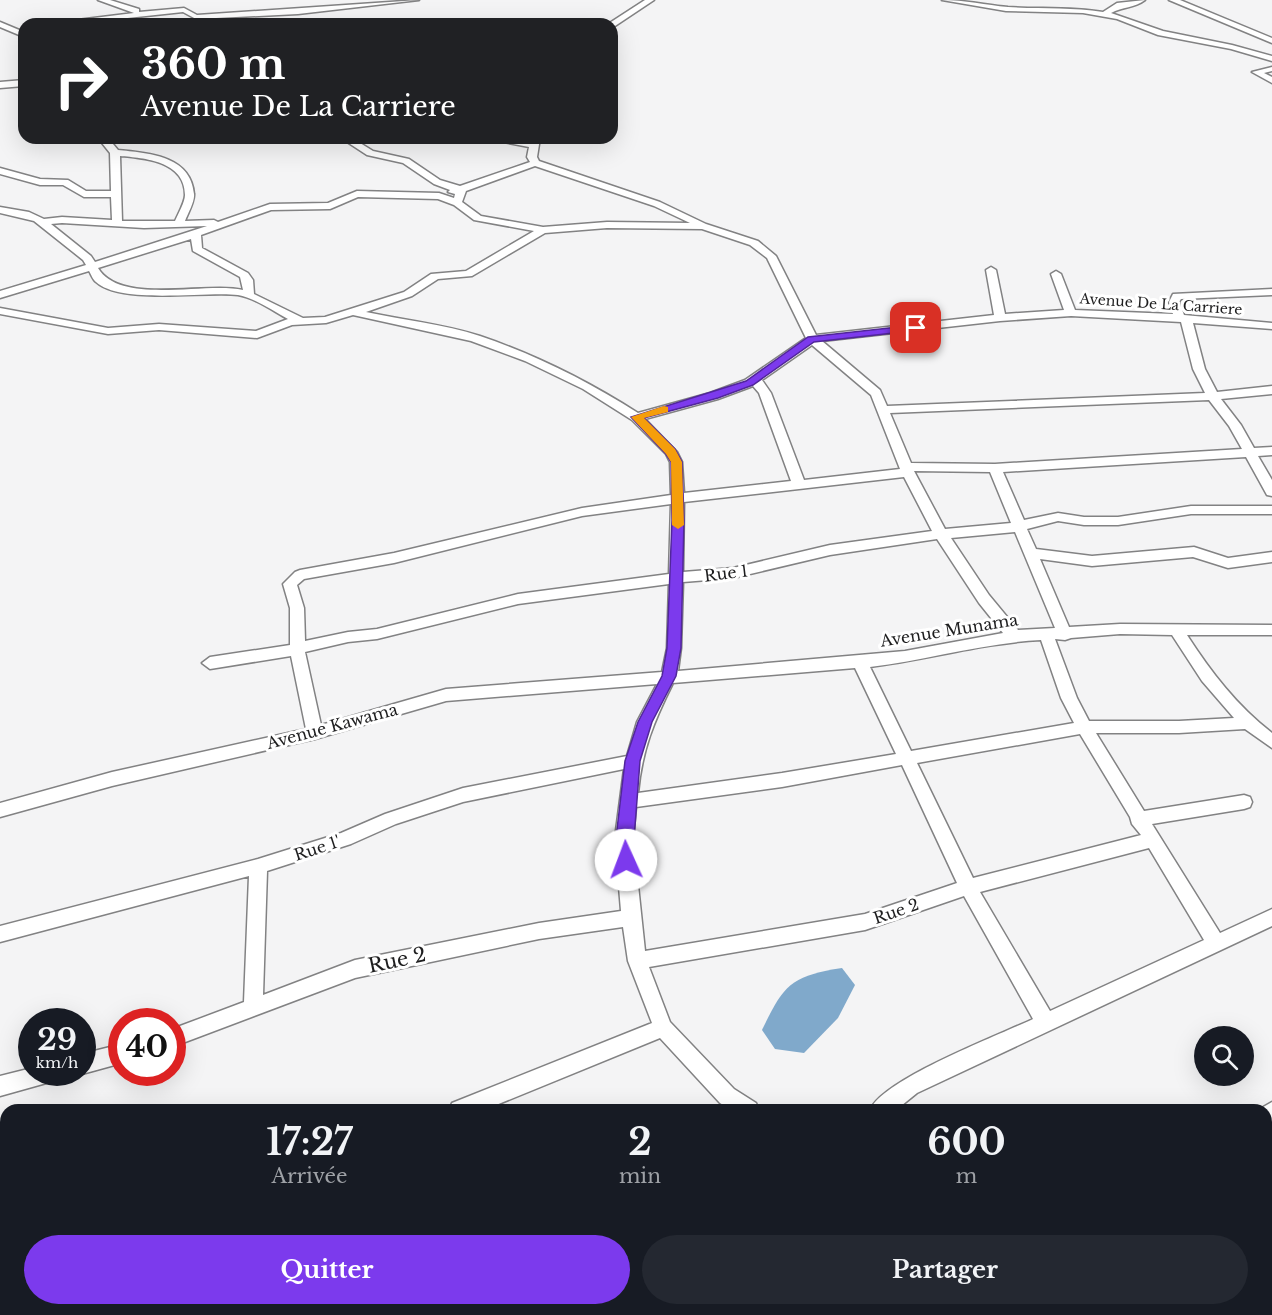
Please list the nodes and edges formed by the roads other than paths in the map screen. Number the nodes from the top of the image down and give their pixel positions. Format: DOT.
graph roads {
  1 [pos="102,0"];
  2 [pos="182,0"];
  3 [pos="415,0"];
  4 [pos="650,0"];
  5 [pos="946,0"];
  6 [pos="1141,0"];
  7 [pos="1173,0"];
  8 [pos="141,13"];
  9 [pos="1105,14"];
  10 [pos="188,16"];
  11 [pos="99,18"];
  12 [pos="618,20"];
  13 [pos="0,24"];
  14 [pos="18,25"];
  15 [pos="10,26"];
  16 [pos="18,31"];
  17 [pos="1272,41"];
  18 [pos="1272,59"];
  19 [pos="1272,69"];
  20 [pos="1272,80"];
  21 [pos="18,84"];
  22 [pos="0,85"];
  23 [pos="108,144"];
  24 [pos="356,144"];
  25 [pos="533,144"];
  26 [pos="115,153"];
  27 [pos="535,163"];
  28 [pos="0,171"];
  29 [pos="461,190"];
  30 [pos="116,194"];
  31 [pos="439,196"];
  32 [pos="457,203"];
  33 [pos="0,210"];
  34 [pos="42,222"];
  35 [pos="179,223"];
  36 [pos="223,223"];
  37 [pos="117,224"];
  38 [pos="703,226"];
  39 [pos="543,230"];
  40 [pos="196,233"];
  41 [pos="92,265"];
  42 [pos="991,270"];
  43 [pos="1056,274"];
  44 [pos="1272,292"];
  45 [pos="0,295"];
  46 [pos="249,295"];
  47 [pos="0,311"];
  48 [pos="354,312"];
  49 [pos="1071,313"];
  50 [pos="1000,318"];
  51 [pos="1183,319"];
  52 [pos="300,321"];
  53 [pos="1272,326"];
  54 [pos="812,339"];
  55 [pos="756,380"];
  56 [pos="1272,390"];
  57 [pos="1214,398"];
  58 [pos="885,410"];
  59 [pos="636,417"];
  60 [pos="1272,451"];
  61 [pos="1250,452"];
  62 [pos="995,468"];
  63 [pos="907,469"];
  64 [pos="799,485"];
  65 [pos="1272,492"];
  66 [pos="678,498"];
  67 [pos="1272,510"];
  68 [pos="1019,526"];
  69 [pos="941,534"];
  70 [pos="1030,553"];
  71 [pos="1272,557"];
  72 [pos="677,578"];
  73 [pos="1176,629"];
  74 [pos="1272,630"];
  75 [pos="1065,635"];
  76 [pos="1014,636"];
  77 [pos="1047,636"];
  78 [pos="299,648"];
  79 [pos="860,662"];
  80 [pos="210,663"];
  81 [pos="669,676"];
  82 [pos="1248,723"];
  83 [pos="1084,728"];
  84 [pos="315,733"];
  85 [pos="1272,742"];
  86 [pos="905,758"];
  87 [pos="633,761"];
  88 [pos="627,801"];
  89 [pos="1244,802"];
  90 [pos="0,810"];
  91 [pos="1138,819"];
  92 [pos="1152,840"];
  93 [pos="258,866"];
  94 [pos="968,887"];
  95 [pos="1272,917"];
  96 [pos="631,918"];
  97 [pos="0,934"];
  98 [pos="1217,944"];
  99 [pos="637,962"];
  100 [pos="254,1009"];
  101 [pos="1046,1023"];
  102 [pos="663,1028"];
  103 [pos="186,1033"];
  104 [pos="18,1081"];
  105 [pos="0,1086"];
  106 [pos="474,1104"];
  107 [pos="740,1104"];
  108 [pos="888,1104"];
  1 -- 8 [label="street"];
  2 -- 10 [label="street"];
  3 -- 10 [label="street"];
  4 -- 12 [label="street"];
  5 -- 9 [label="street"];
  6 -- 9 [label="street"];
  7 -- 17 [label="street"];
  8 -- 10 [label="street"];
  8 -- 11 [label="street"];
  9 -- 18 [label="street"];
  13 -- 15 [label="street"];
  14 -- 15 [label="street"];
  15 -- 16 [label="street"];
  19 -- 20 [label="street"];
  21 -- 22 [label="street"];
  23 -- 26 [label="street"];
  24 -- 29 [label="street"];
  25 -- 27 [label="street"];
  26 -- 30 [label="street"];
  26 -- 35 [label="street"];
  27 -- 29 [label="street"];
  27 -- 38 [label="street"];
  28 -- 30 [label="street"];
  29 -- 31 [label="street"];
  29 -- 32 [label="street"];
  30 -- 37 [label="street"];
  31 -- 32 [label="street"];
  31 -- 36 [label="street"];
  32 -- 39 [label="street"];
  33 -- 34 [label="street"];
  34 -- 37 [label="street"];
  34 -- 41 [label="street"];
  35 -- 36 [label="street"];
  35 -- 37 [label="street"];
  36 -- 40 [label="street"];
  38 -- 39 [label="street"];
  38 -- 54 [label="street"];
  39 -- 48 [label="street"];
  40 -- 41 [label="street"];
  40 -- 46 [label="street"];
  41 -- 45 [label="street"];
  41 -- 46 [label="street"];
  42 -- 50 [label="street"];
  43 -- 49 [label="street"];
  44 -- 51 [label="street"];
  46 -- 52 [label="street"];
  47 -- 52 [label="street"];
  48 -- 52 [label="street"];
  48 -- 59 [label="street"];
  49 -- 50 [label="street, Avenue De La Carriere"];
  49 -- 51 [label="street, Avenue De La Carriere"];
  50 -- 54 [label="street, Avenue De La Carriere"];
  51 -- 53 [label="street, Avenue De La Carriere"];
  51 -- 57 [label="street"];
  54 -- 55 [label="street, Avenue De La Carriere"];
  54 -- 58 [label="street"];
  55 -- 59 [label="street, Avenue De La Carriere"];
  55 -- 64 [label="street"];
  56 -- 57 [label="street"];
  57 -- 58 [label="street"];
  57 -- 61 [label="street"];
  58 -- 63 [label="street"];
  59 -- 66 [label="street"];
  60 -- 61 [label="street"];
  61 -- 62 [label="street"];
  61 -- 65 [label="street"];
  62 -- 63 [label="street"];
  62 -- 68 [label="street"];
  63 -- 64 [label="street"];
  63 -- 69 [label="street"];
  64 -- 66 [label="street"];
  66 -- 72 [label="street"];
  66 -- 78 [label="street"];
  67 -- 68 [label="street, Rue 1"];
  68 -- 69 [label="street, Rue 1"];
  68 -- 70 [label="street"];
  69 -- 72 [label="street, Rue 1"];
  69 -- 76 [label="street"];
  70 -- 71 [label="street"];
  70 -- 75 [label="street"];
  72 -- 78 [label="street, Rue 1"];
  72 -- 81 [label="street"];
  73 -- 74 [label="street, Avenue Munama"];
  73 -- 75 [label="street, Avenue Munama"];
  73 -- 82 [label="street"];
  75 -- 77 [label="street, Avenue Munama"];
  76 -- 77 [label="street, Avenue Munama"];
  76 -- 79 [label="street, Avenue Munama"];
  77 -- 83 [label="street"];
  78 -- 80 [label="street, Rue 1"];
  78 -- 84 [label="street"];
  79 -- 81 [label="street, Avenue Munama"];
  79 -- 86 [label="street"];
  81 -- 84 [label="street, Avenue Kawama"];
  81 -- 87 [label="street"];
  82 -- 83 [label="street"];
  82 -- 85 [label="street"];
  83 -- 86 [label="street"];
  83 -- 91 [label="street"];
  84 -- 90 [label="street, Avenue Kawama"];
  86 -- 88 [label="street"];
  86 -- 94 [label="street"];
  87 -- 88 [label="street"];
  87 -- 93 [label="street, Rue 1'"];
  88 -- 96 [label="street"];
  89 -- 91 [label="street"];
  91 -- 92 [label="street"];
  92 -- 94 [label="street, Rue 2"];
  92 -- 98 [label="street"];
  93 -- 97 [label="street, Rue 1'"];
  93 -- 100 [label="street"];
  94 -- 99 [label="street, Rue 2"];
  94 -- 101 [label="street"];
  95 -- 98 [label="street"];
  96 -- 99 [label="street"];
  96 -- 100 [label="street, Rue 2"];
  98 -- 101 [label="street"];
  99 -- 102 [label="street"];
  100 -- 103 [label="street, Rue 2"];
  101 -- 108 [label="street"];
  102 -- 106 [label="street"];
  102 -- 107 [label="street"];
  104 -- 105 [label="street"];
}
